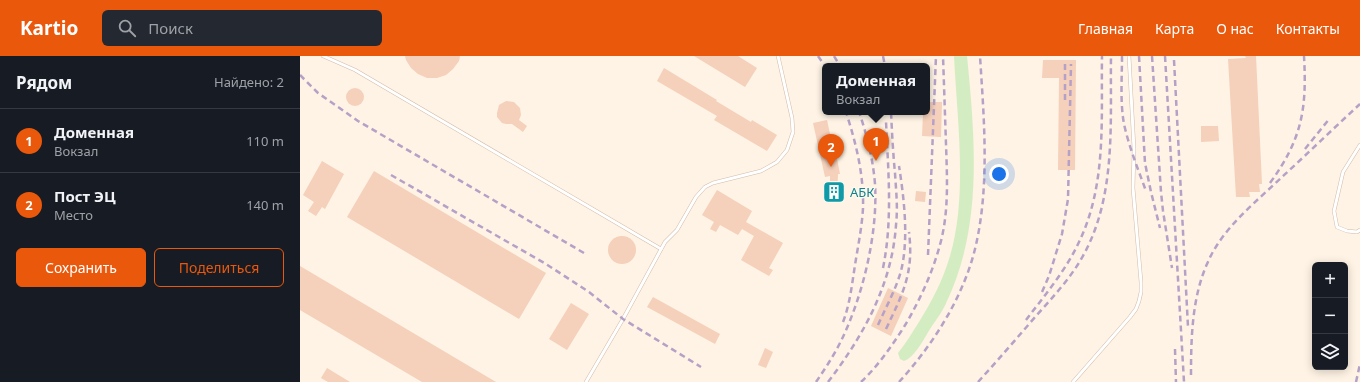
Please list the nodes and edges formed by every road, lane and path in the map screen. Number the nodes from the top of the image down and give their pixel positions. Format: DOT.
graph roads {
  1 [pos="323,56"];
  2 [pos="778,56"];
  3 [pos="1129,56"];
  4 [pos="1360,144"];
  5 [pos="1360,230"];
  6 [pos="661,249"];
  7 [pos="586,382"];
  8 [pos="1073,382"];
  1 -- 6 [label="lane"];
  2 -- 6 [label="lane"];
  3 -- 8 [label="lane"];
  4 -- 5 [label="lane"];
  6 -- 7 [label="lane"];
}
